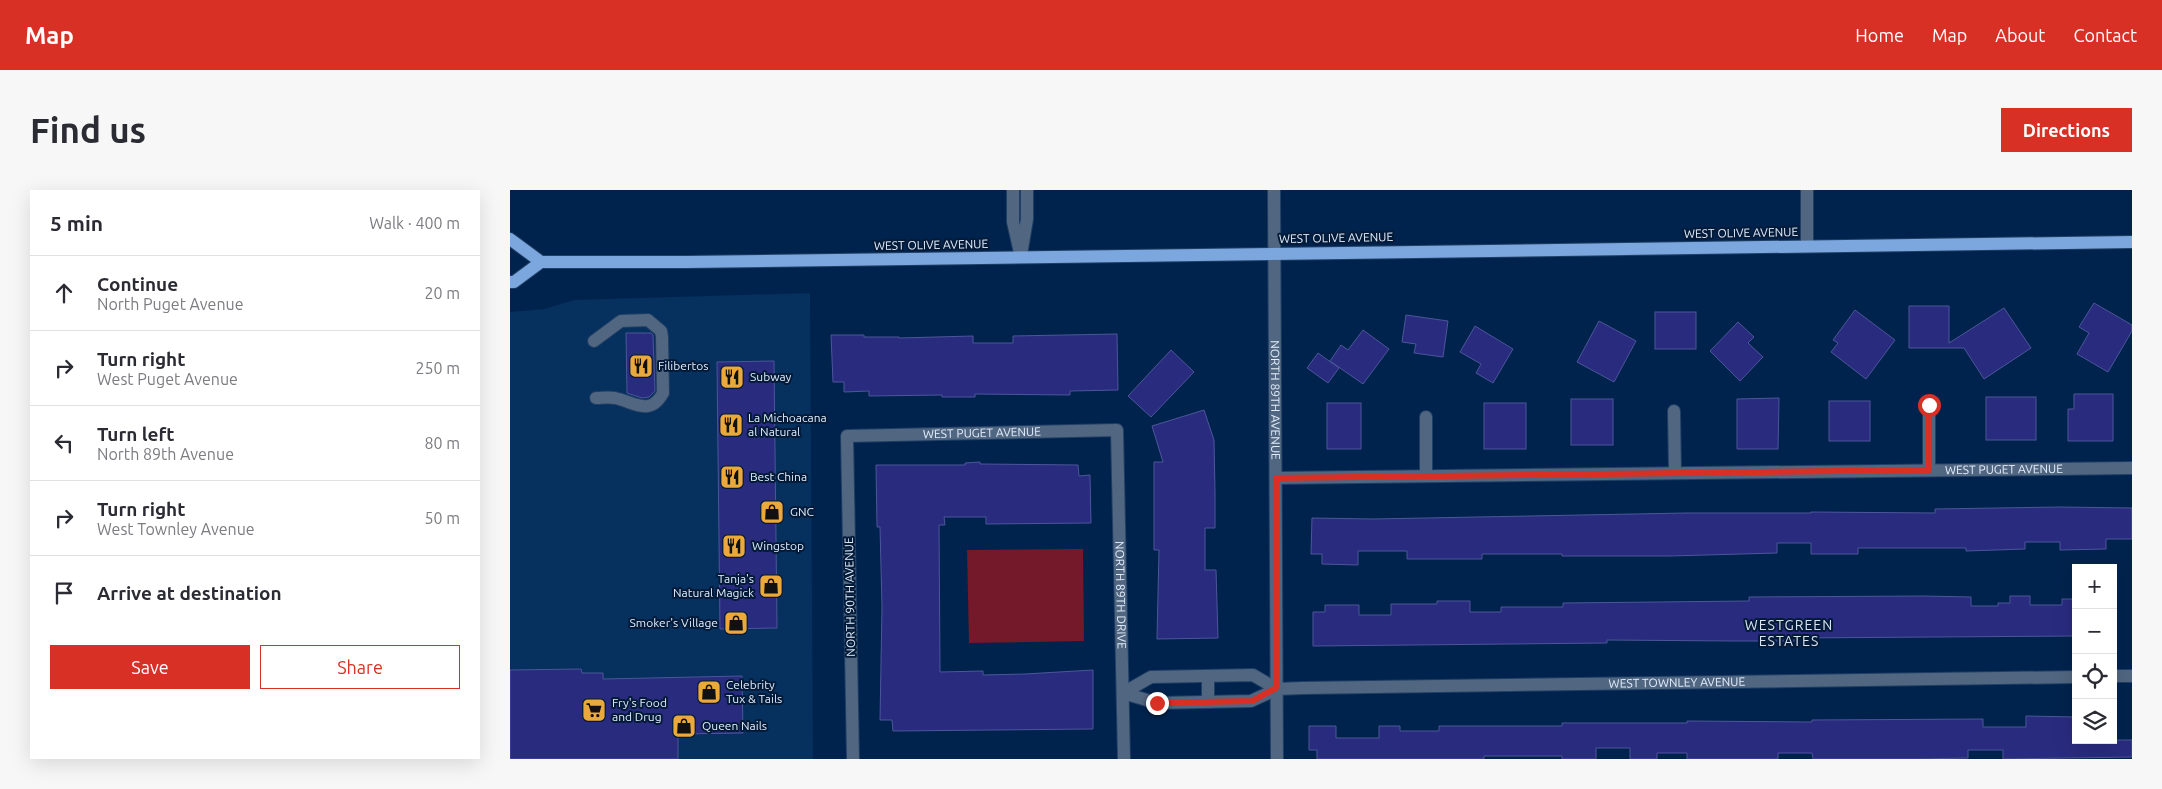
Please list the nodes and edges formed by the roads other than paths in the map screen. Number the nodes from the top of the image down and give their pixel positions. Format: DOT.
graph roads {
  1 [pos="1013,190"];
  2 [pos="1027,190"];
  3 [pos="1274,190"];
  4 [pos="1807,190"];
  5 [pos="510,239"];
  6 [pos="2132,242"];
  7 [pos="1807,246"];
  8 [pos="1274,253"];
  9 [pos="1021,257"];
  10 [pos="541,262"];
  11 [pos="510,282"];
  12 [pos="594,341"];
  13 [pos="596,398"];
  14 [pos="1929,405"];
  15 [pos="1674,411"];
  16 [pos="1426,417"];
  17 [pos="1117,430"];
  18 [pos="847,436"];
  19 [pos="2132,468"];
  20 [pos="1929,470"];
  21 [pos="1675,473"];
  22 [pos="1426,476"];
  23 [pos="1276,478"];
  24 [pos="1208,676"];
  25 [pos="2117,676"];
  26 [pos="2132,676"];
  27 [pos="2072,677"];
  28 [pos="1276,688"];
  29 [pos="1123,693"];
  30 [pos="1208,702"];
  31 [pos="853,759"];
  32 [pos="1124,759"];
  33 [pos="1277,759"];
  1 -- 9 [label="street"];
  2 -- 9 [label="street"];
  3 -- 8 [label="street, NORTH 89TH AVENUE"];
  4 -- 7 [label="street"];
  5 -- 10 [label="main road"];
  6 -- 7 [label="main road, WEST OLIVE AVENUE"];
  7 -- 8 [label="main road, WEST OLIVE AVENUE"];
  8 -- 9 [label="main road, WEST OLIVE AVENUE"];
  8 -- 23 [label="street, NORTH 89TH AVENUE"];
  9 -- 10 [label="main road, WEST OLIVE AVENUE"];
  10 -- 11 [label="main road"];
  12 -- 13 [label="street"];
  14 -- 20 [label="street"];
  15 -- 21 [label="street"];
  16 -- 22 [label="street"];
  17 -- 18 [label="street, WEST PUGET AVENUE"];
  17 -- 29 [label="street, NORTH 89TH DRIVE"];
  18 -- 31 [label="street, NORTH 90TH AVENUE"];
  19 -- 20 [label="street, WEST PUGET AVENUE"];
  20 -- 21 [label="street, WEST PUGET AVENUE"];
  21 -- 22 [label="street, WEST PUGET AVENUE"];
  22 -- 23 [label="street, WEST PUGET AVENUE"];
  23 -- 28 [label="street, NORTH 89TH AVENUE"];
  24 -- 28 [label="street"];
  24 -- 29 [label="street"];
  24 -- 30 [label="street"];
  25 -- 26 [label="street"];
  27 -- 28 [label="street, WEST TOWNLEY AVENUE"];
  28 -- 30 [label="street, WEST TOWNLEY AVENUE"];
  28 -- 33 [label="street, NORTH 89TH AVENUE"];
  29 -- 30 [label="street, WEST TOWNLEY AVENUE"];
  29 -- 32 [label="street, NORTH 89TH DRIVE"];
}
